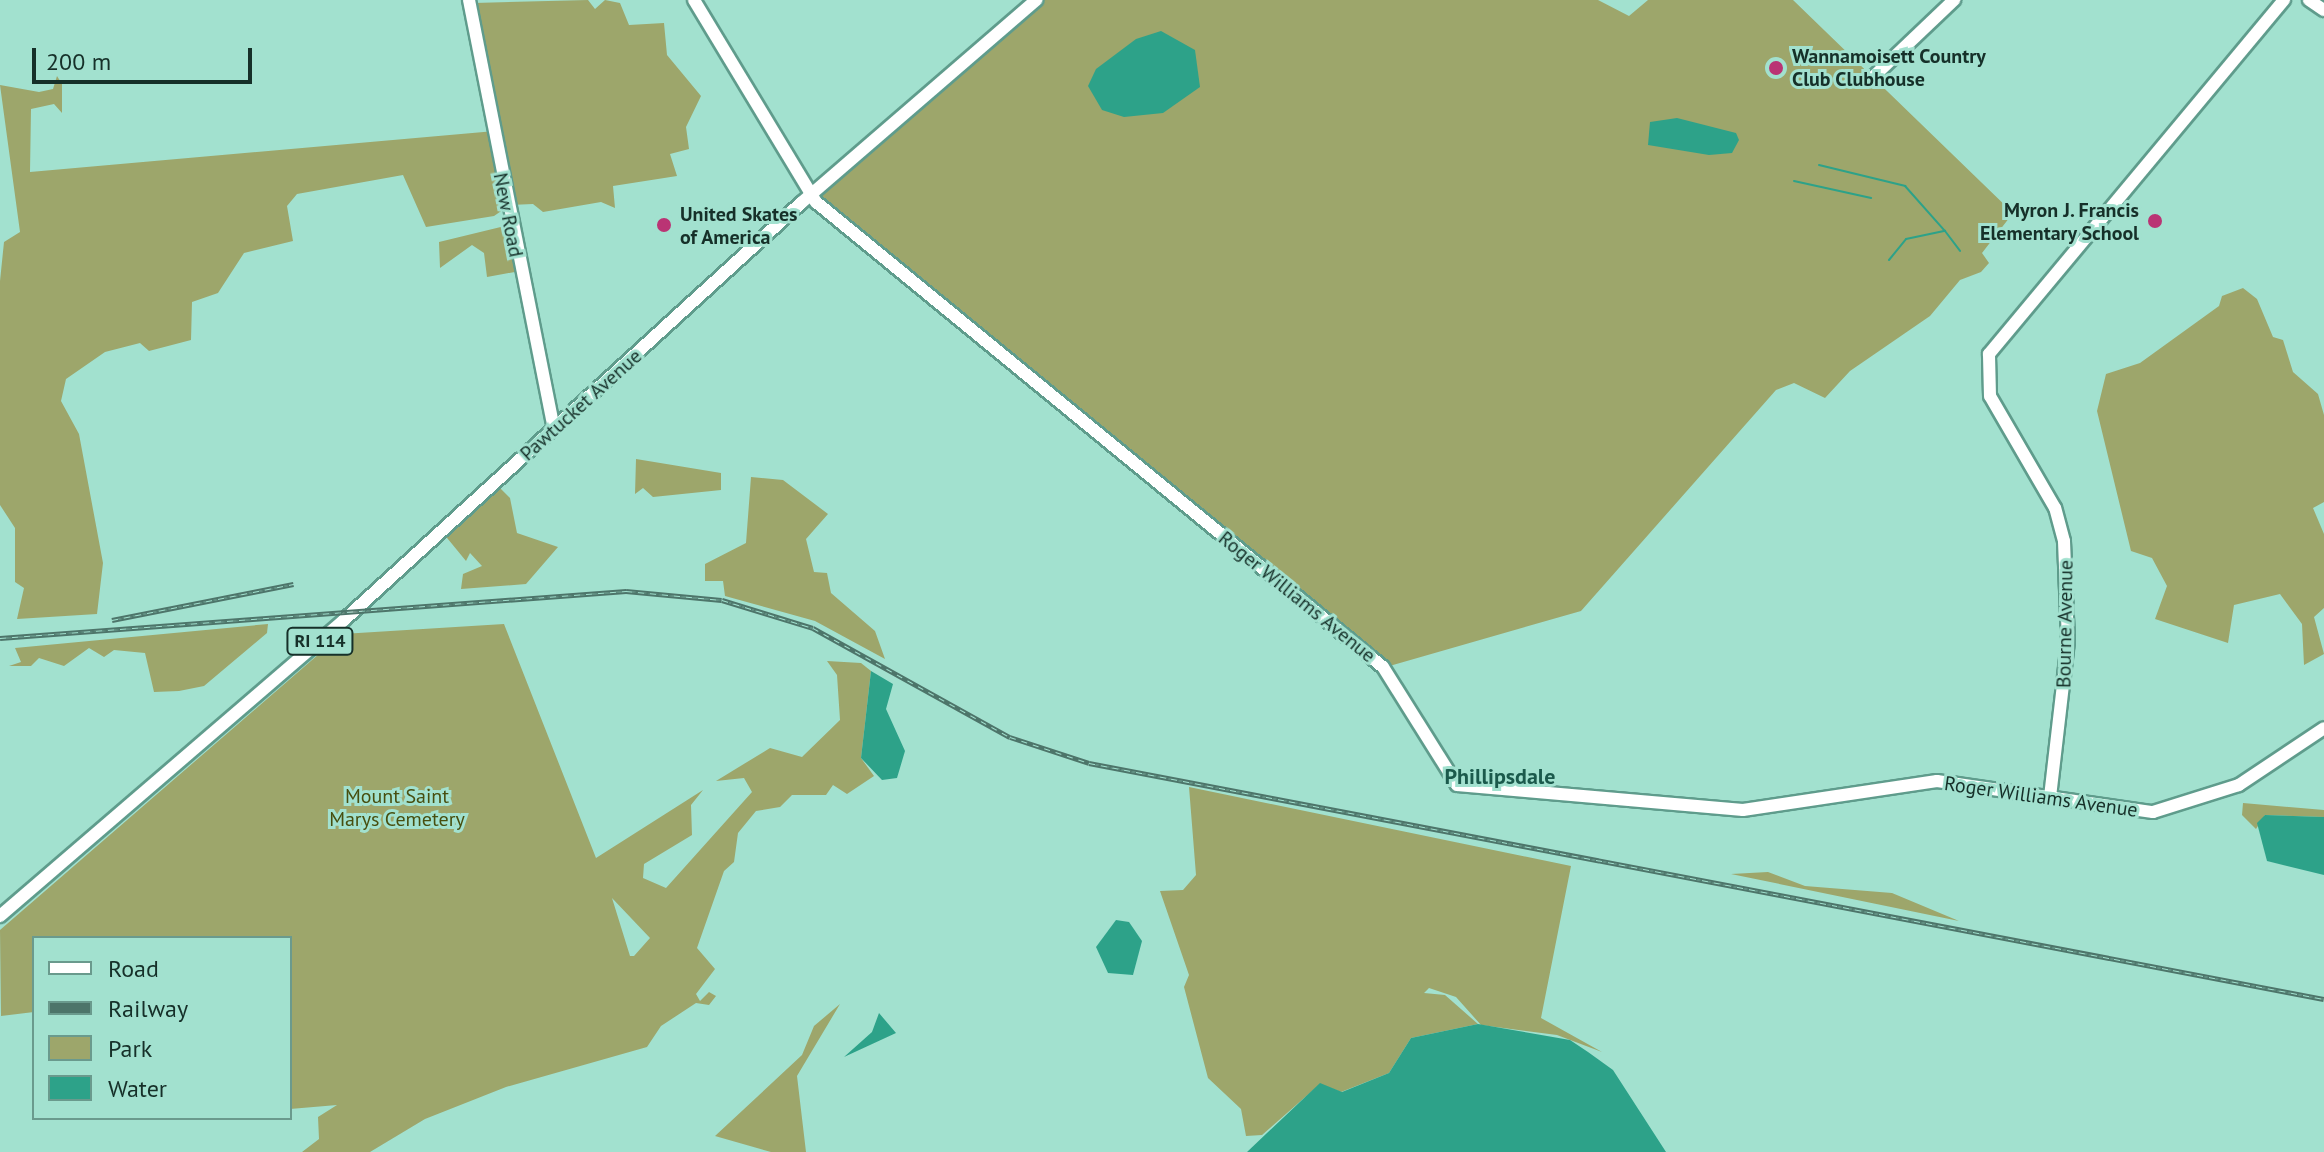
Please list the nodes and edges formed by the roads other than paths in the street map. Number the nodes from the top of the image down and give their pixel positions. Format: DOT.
graph roads {
  1 [pos="469,0"];
  2 [pos="694,0"];
  3 [pos="1036,0"];
  4 [pos="1954,0"];
  5 [pos="2284,0"];
  6 [pos="2309,0"];
  7 [pos="2324,10"];
  8 [pos="1871,79"];
  9 [pos="810,194"];
  10 [pos="554,428"];
  11 [pos="2324,728"];
  12 [pos="2050,797"];
  13 [pos="0,916"];
  1 -- 10 [label="main road, New Road"];
  2 -- 9 [label="main road, Roger Williams Avenue"];
  3 -- 9 [label="main road, Pawtucket Avenue / RI 114"];
  4 -- 8 [label="main road"];
  5 -- 12 [label="main road, Bourne Avenue"];
  6 -- 7 [label="main road"];
  9 -- 10 [label="main road, Pawtucket Avenue / RI 114"];
  9 -- 12 [label="main road, Roger Williams Avenue"];
  10 -- 13 [label="main road, Pawtucket Avenue / RI 114"];
  11 -- 12 [label="main road, Roger Williams Avenue"];
}
